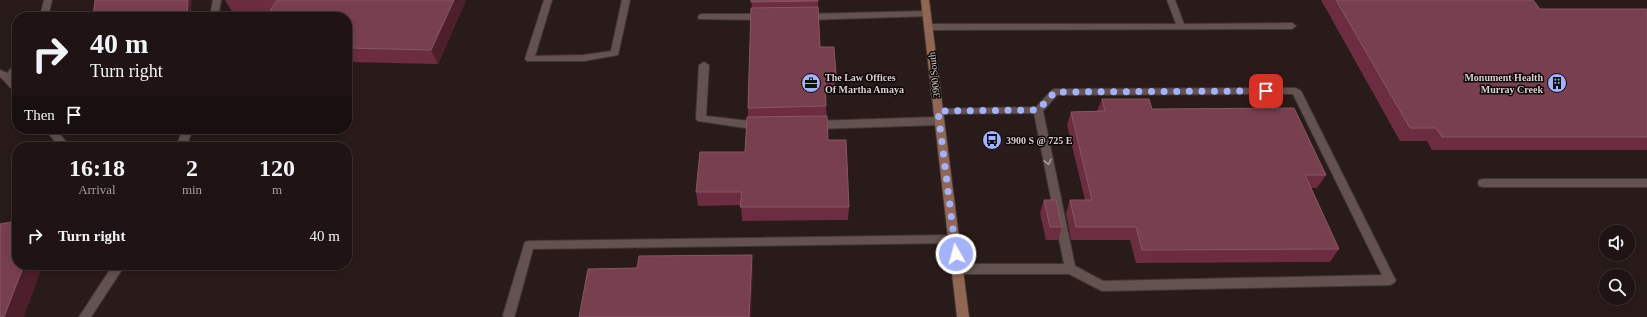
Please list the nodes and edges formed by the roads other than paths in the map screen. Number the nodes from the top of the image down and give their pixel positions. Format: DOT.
graph roads {
  1 [pos="48,0"];
  2 [pos="217,0"];
  3 [pos="548,0"];
  4 [pos="626,0"];
  5 [pos="926,0"];
  6 [pos="1171,0"];
  7 [pos="45,12"];
  8 [pos="215,12"];
  9 [pos="927,14"];
  10 [pos="702,17"];
  11 [pos="774,17"];
  12 [pos="797,17"];
  13 [pos="1292,26"];
  14 [pos="1181,27"];
  15 [pos="929,28"];
  16 [pos="704,65"];
  17 [pos="4,75"];
  18 [pos="12,84"];
  19 [pos="1038,110"];
  20 [pos="938,116"];
  21 [pos="802,125"];
  22 [pos="766,126"];
  23 [pos="54,134"];
  24 [pos="61,142"];
  25 [pos="1483,183"];
  26 [pos="1647,183"];
  27 [pos="954,239"];
  28 [pos="958,268"];
  29 [pos="1070,268"];
  30 [pos="116,270"];
  31 [pos="509,315"];
  32 [pos="85,317"];
  33 [pos="963,317"];
  1 -- 7 [label="lane"];
  2 -- 8 [label="lane"];
  3 -- 4 [label="lane"];
  5 -- 9 [label="main road, 3900 South"];
  6 -- 14 [label="lane"];
  9 -- 12 [label="lane"];
  9 -- 15 [label="main road, 3900 South"];
  10 -- 11 [label="lane"];
  13 -- 14 [label="lane"];
  14 -- 15 [label="lane"];
  15 -- 20 [label="main road, 3900 South"];
  16 -- 22 [label="lane"];
  17 -- 18 [label="lane"];
  19 -- 20 [label="lane"];
  19 -- 29 [label="lane, one-way"];
  19 -- 29 [label="lane"];
  20 -- 21 [label="lane"];
  20 -- 27 [label="main road, 3900 South"];
  23 -- 24 [label="lane"];
  25 -- 26 [label="lane"];
  27 -- 28 [label="main road, 3900 South"];
  27 -- 31 [label="lane"];
  28 -- 29 [label="lane"];
  28 -- 33 [label="main road, 3900 South"];
  30 -- 32 [label="lane"];
}
